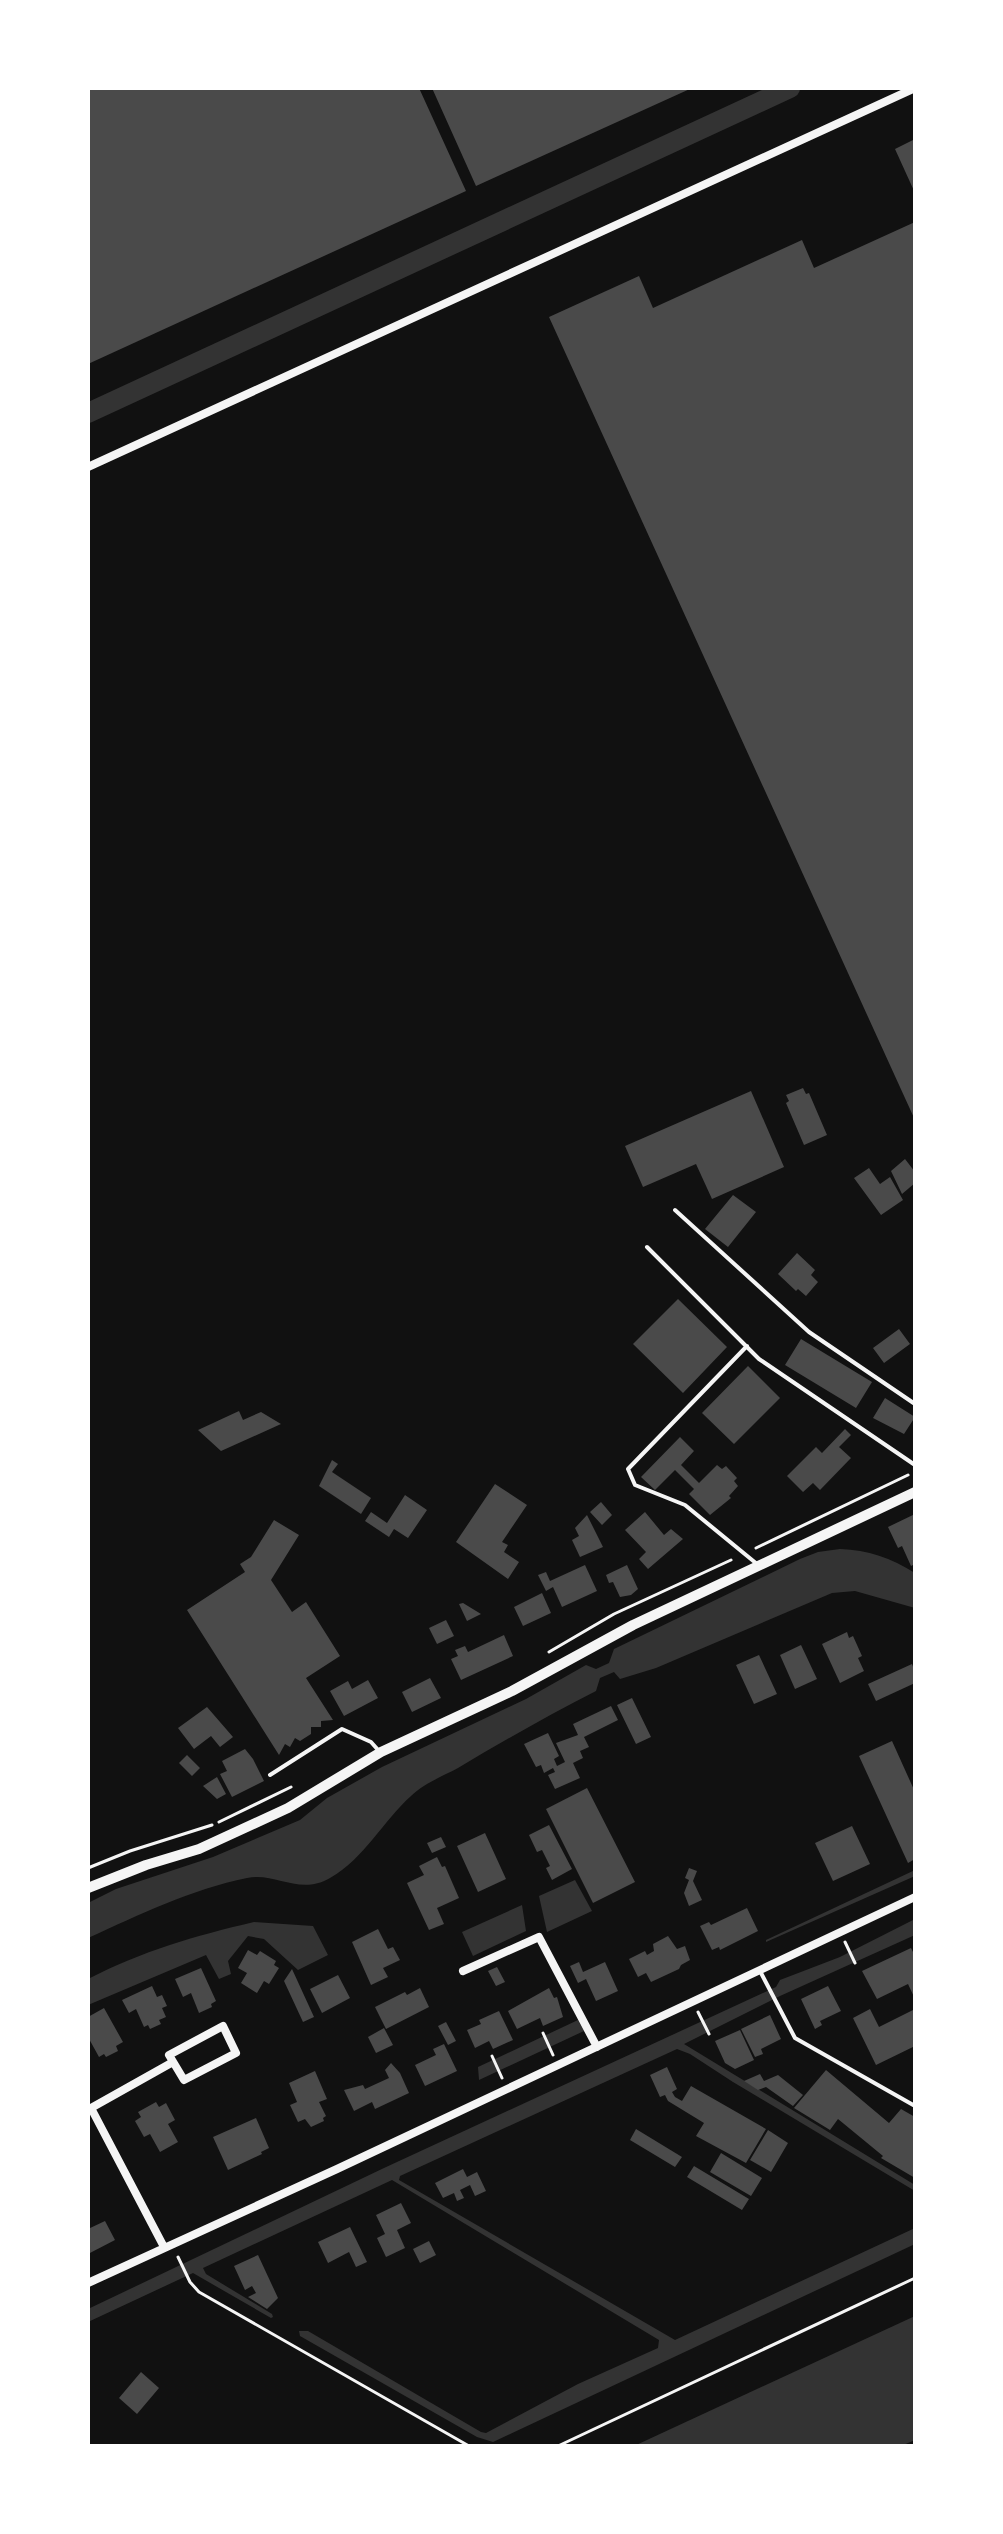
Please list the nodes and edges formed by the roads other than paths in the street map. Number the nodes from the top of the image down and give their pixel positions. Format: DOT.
graph roads {
  1 [pos="915,88"];
  2 [pos="88,467"];
  3 [pos="675,1210"];
  4 [pos="647,1247"];
  5 [pos="747,1346"];
  6 [pos="915,1404"];
  7 [pos="915,1465"];
  8 [pos="915,1492"];
  9 [pos="758,1566"];
  10 [pos="381,1752"];
  11 [pos="270,1775"];
  12 [pos="88,1888"];
  13 [pos="915,1897"];
  14 [pos="759,1970"];
  15 [pos="463,1971"];
  16 [pos="597,2047"];
  17 [pos="173,2062"];
  18 [pos="915,2106"];
  19 [pos="164,2247"];
  20 [pos="88,2283"];
  1 -- 2 [label="street"];
  3 -- 6 [label="lane"];
  4 -- 5 [label="lane"];
  5 -- 7 [label="lane"];
  5 -- 9 [label="lane"];
  8 -- 9 [label="street"];
  9 -- 10 [label="street"];
  10 -- 11 [label="lane"];
  10 -- 12 [label="street"];
  13 -- 14 [label="street"];
  14 -- 16 [label="street"];
  14 -- 18 [label="lane"];
  15 -- 16 [label="street"];
  16 -- 19 [label="street"];
  17 -- 17 [label="street"];
  17 -- 19 [label="street"];
  19 -- 20 [label="street"];
}
